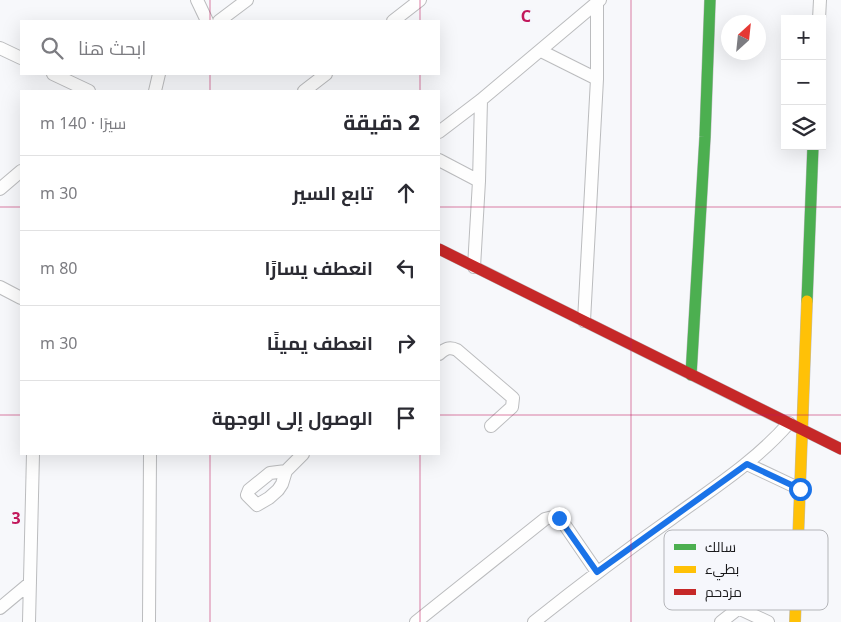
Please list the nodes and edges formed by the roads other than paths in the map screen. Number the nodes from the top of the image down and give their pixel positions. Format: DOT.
graph roads {
  1 [pos="197,0"];
  2 [pos="247,0"];
  3 [pos="420,0"];
  4 [pos="710,0"];
  5 [pos="820,0"];
  6 [pos="599,1"];
  7 [pos="819,15"];
  8 [pos="207,20"];
  9 [pos="219,20"];
  10 [pos="394,20"];
  11 [pos="2,50"];
  12 [pos="541,51"];
  13 [pos="20,58"];
  14 [pos="55,75"];
  15 [pos="159,75"];
  16 [pos="325,75"];
  17 [pos="597,79"];
  18 [pos="87,90"];
  19 [pos="155,90"];
  20 [pos="305,90"];
  21 [pos="481,100"];
  22 [pos="440,131"];
  23 [pos="813,150"];
  24 [pos="440,161"];
  25 [pos="20,172"];
  26 [pos="479,181"];
  27 [pos="0,189"];
  28 [pos="440,250"];
  29 [pos="474,267"];
  30 [pos="0,287"];
  31 [pos="20,297"];
  32 [pos="584,322"];
  33 [pos="440,353"];
  34 [pos="690,375"];
  35 [pos="789,423"];
  36 [pos="491,426"];
  37 [pos="801,429"];
  38 [pos="841,449"];
  39 [pos="34,455"];
  40 [pos="153,455"];
  41 [pos="302,455"];
  42 [pos="747,464"];
  43 [pos="286,471"];
  44 [pos="800,489"];
  45 [pos="798,530"];
  46 [pos="597,572"];
  47 [pos="30,583"];
  48 [pos="0,608"];
  49 [pos="736,610"];
  50 [pos="742,610"];
  51 [pos="29,622"];
  52 [pos="149,622"];
  53 [pos="416,622"];
  54 [pos="534,622"];
  55 [pos="721,622"];
  56 [pos="768,622"];
  1 -- 8 [label="street"];
  2 -- 9 [label="street"];
  3 -- 10 [label="street"];
  4 -- 34 [label="street"];
  5 -- 7 [label="street"];
  6 -- 12 [label="street"];
  6 -- 17 [label="street"];
  11 -- 13 [label="street"];
  12 -- 17 [label="street"];
  12 -- 21 [label="street"];
  14 -- 18 [label="street"];
  15 -- 19 [label="street"];
  16 -- 20 [label="street"];
  17 -- 32 [label="street"];
  21 -- 22 [label="street"];
  21 -- 26 [label="street"];
  23 -- 37 [label="street"];
  24 -- 26 [label="street"];
  25 -- 27 [label="street"];
  26 -- 29 [label="street"];
  28 -- 29 [label="street"];
  29 -- 32 [label="street"];
  30 -- 31 [label="street"];
  32 -- 34 [label="street"];
  33 -- 36 [label="street"];
  34 -- 35 [label="street"];
  35 -- 37 [label="street"];
  35 -- 42 [label="street"];
  37 -- 38 [label="street"];
  37 -- 44 [label="street"];
  39 -- 47 [label="street"];
  40 -- 52 [label="street"];
  41 -- 43 [label="street"];
  42 -- 44 [label="street"];
  42 -- 46 [label="street"];
  44 -- 45 [label="street"];
  46 -- 53 [label="street"];
  46 -- 54 [label="street"];
  47 -- 48 [label="street"];
  47 -- 51 [label="street"];
  49 -- 55 [label="street"];
  50 -- 56 [label="street"];
}
